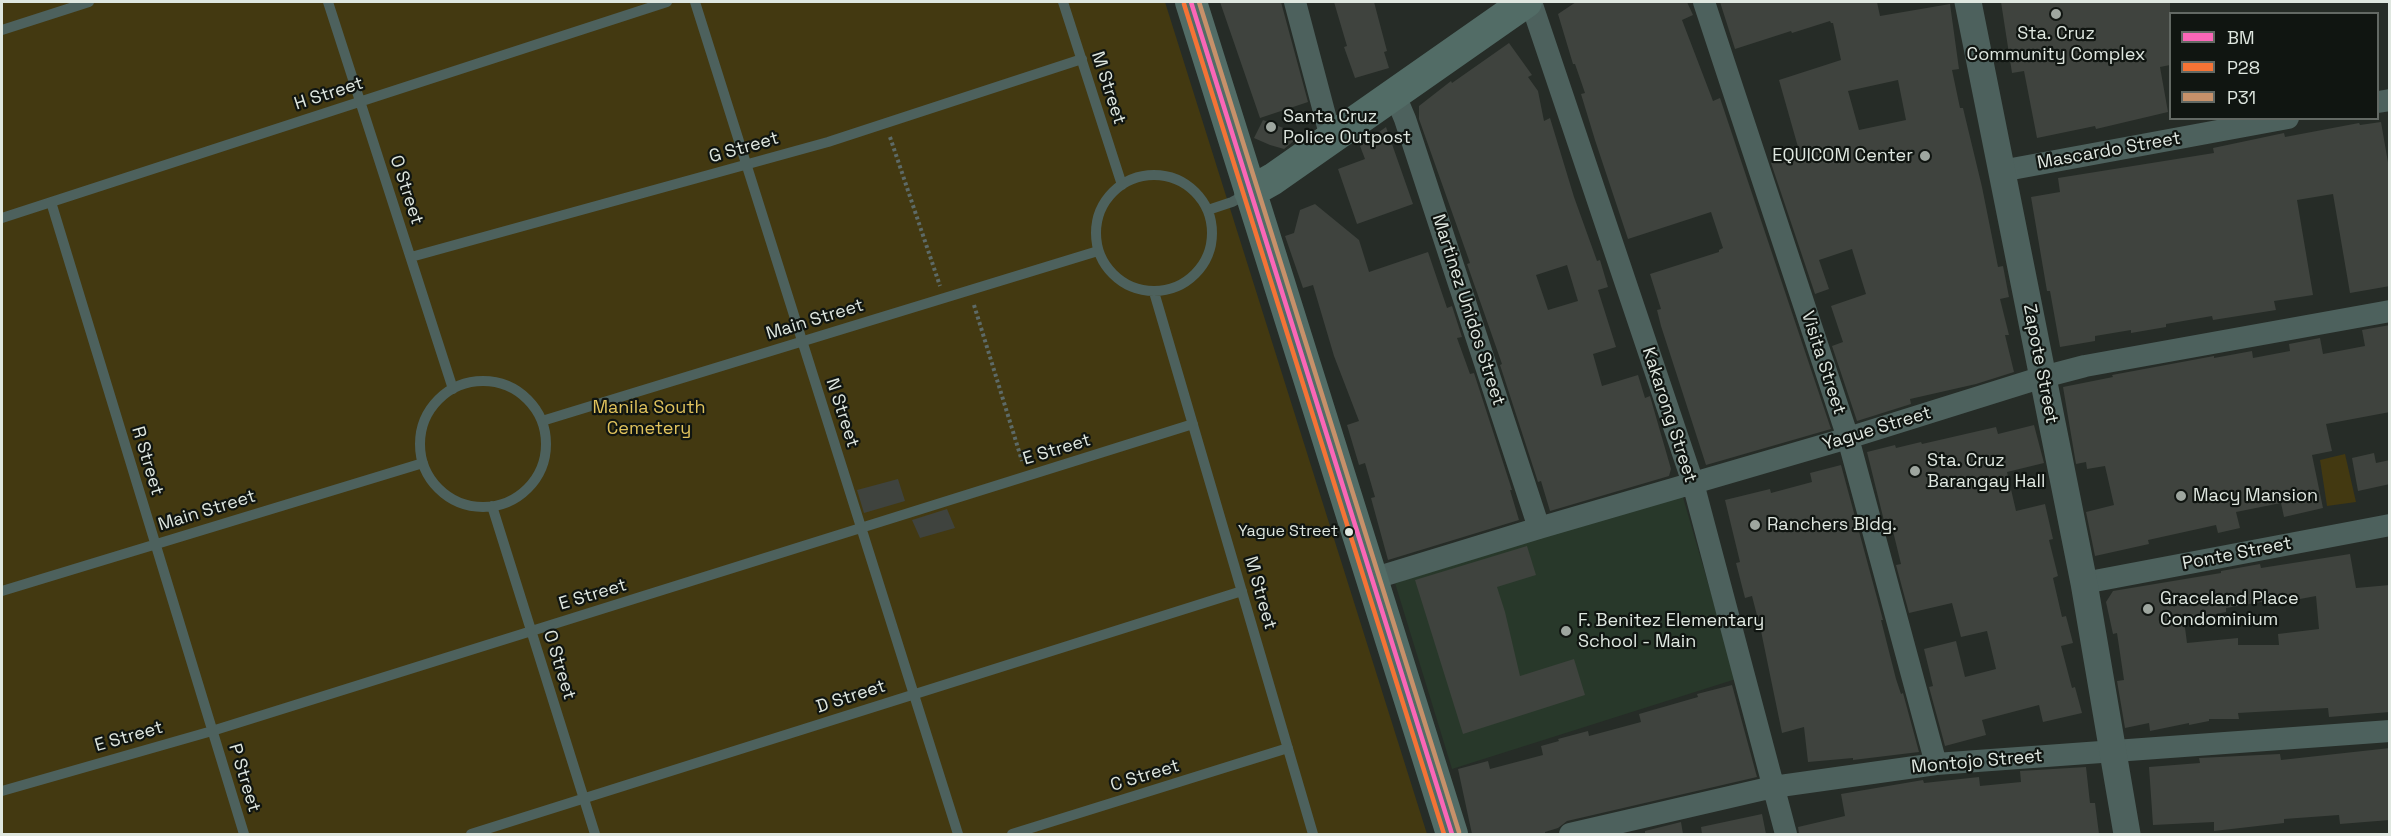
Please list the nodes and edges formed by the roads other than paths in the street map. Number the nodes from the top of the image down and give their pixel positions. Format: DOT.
graph roads {
  1 [pos="89,2"];
  2 [pos="328,2"];
  3 [pos="667,2"];
  4 [pos="695,2"];
  5 [pos="1063,2"];
  6 [pos="1191,2"];
  7 [pos="1295,2"];
  8 [pos="1526,2"];
  9 [pos="1531,2"];
  10 [pos="1704,2"];
  11 [pos="1968,2"];
  12 [pos="2,30"];
  13 [pos="1082,59"];
  14 [pos="1394,93"];
  15 [pos="360,101"];
  16 [pos="2277,120"];
  17 [pos="1331,138"];
  18 [pos="746,165"];
  19 [pos="2001,171"];
  20 [pos="1122,185"];
  21 [pos="1250,192"];
  22 [pos="51,202"];
  23 [pos="1208,210"];
  24 [pos="2,218"];
  25 [pos="1098,251"];
  26 [pos="411,257"];
  27 [pos="1154,292"];
  28 [pos="2390,311"];
  29 [pos="802,342"];
  30 [pos="2043,377"];
  31 [pos="453,389"];
  32 [pos="542,421"];
  33 [pos="1193,424"];
  34 [pos="1848,438"];
  35 [pos="423,463"];
  36 [pos="1693,483"];
  37 [pos="492,506"];
  38 [pos="2390,525"];
  39 [pos="861,528"];
  40 [pos="1539,528"];
  41 [pos="155,544"];
  42 [pos="1372,579"];
  43 [pos="2084,583"];
  44 [pos="2,591"];
  45 [pos="1242,591"];
  46 [pos="532,632"];
  47 [pos="914,694"];
  48 [pos="212,731"];
  49 [pos="2390,731"];
  50 [pos="1288,748"];
  51 [pos="2113,751"];
  52 [pos="1936,764"];
  53 [pos="1773,787"];
  54 [pos="2,791"];
  55 [pos="584,799"];
  56 [pos="244,834"];
  57 [pos="471,834"];
  58 [pos="595,834"];
  59 [pos="958,834"];
  60 [pos="1012,834"];
  61 [pos="1313,834"];
  62 [pos="1452,834"];
  63 [pos="1570,834"];
  64 [pos="1786,834"];
  65 [pos="2127,834"];
  1 -- 12 [label="lane"];
  2 -- 15 [label="lane, O Street"];
  3 -- 15 [label="lane, H Street"];
  4 -- 18 [label="lane, N Street"];
  5 -- 13 [label="lane, M Street"];
  6 -- 21 [label="main road"];
  7 -- 17 [label="street"];
  8 -- 14 [label="main road"];
  9 -- 36 [label="street, Kakarong Street"];
  10 -- 34 [label="street, Visita Street"];
  11 -- 19 [label="street, Zapote Street"];
  13 -- 18 [label="lane, G Street"];
  13 -- 20 [label="lane, M Street"];
  14 -- 17 [label="main road"];
  14 -- 40 [label="street, Martinez Unidos Street"];
  15 -- 22 [label="lane, H Street"];
  15 -- 26 [label="lane, O Street"];
  16 -- 19 [label="street, Mascardo Street"];
  17 -- 21 [label="main road"];
  18 -- 26 [label="lane, G Street"];
  18 -- 29 [label="lane, N Street"];
  19 -- 30 [label="street, Zapote Street"];
  20 -- 23 [label="lane"];
  20 -- 25 [label="lane"];
  21 -- 23 [label="lane"];
  21 -- 42 [label="main road"];
  22 -- 24 [label="lane, H Street"];
  22 -- 41 [label="lane, R Street"];
  23 -- 27 [label="lane"];
  25 -- 27 [label="lane"];
  25 -- 29 [label="lane, Main Street"];
  26 -- 31 [label="lane, O Street"];
  27 -- 33 [label="lane, M Street"];
  28 -- 30 [label="street, Yague Street"];
  29 -- 32 [label="lane, Main Street"];
  29 -- 39 [label="lane, N Street"];
  30 -- 34 [label="street, Yague Street"];
  30 -- 43 [label="street, Zapote Street"];
  31 -- 32 [label="lane"];
  31 -- 35 [label="lane"];
  32 -- 37 [label="lane"];
  33 -- 39 [label="lane, E Street"];
  33 -- 45 [label="lane, M Street"];
  34 -- 36 [label="street, Yague Street"];
  34 -- 52 [label="street, Visita Street"];
  35 -- 37 [label="lane"];
  35 -- 41 [label="lane, Main Street"];
  36 -- 40 [label="street, Yague Street"];
  36 -- 53 [label="street, Kakarong Street"];
  37 -- 46 [label="lane, O Street"];
  38 -- 43 [label="street, Ponte Street"];
  39 -- 46 [label="lane, E Street"];
  39 -- 47 [label="lane, N Street"];
  40 -- 42 [label="street, Yague Street"];
  41 -- 44 [label="lane, Main Street"];
  41 -- 48 [label="lane, R Street"];
  42 -- 62 [label="main road"];
  43 -- 51 [label="street, Zapote Street"];
  45 -- 47 [label="lane, D Street"];
  45 -- 50 [label="lane, M Street"];
  46 -- 48 [label="lane, E Street"];
  46 -- 55 [label="lane, O Street"];
  47 -- 55 [label="lane, D Street"];
  47 -- 59 [label="lane, N Street"];
  48 -- 54 [label="lane, E Street"];
  48 -- 56 [label="lane, P Street"];
  49 -- 51 [label="street, Montojo Street"];
  50 -- 60 [label="lane, C Street"];
  50 -- 61 [label="lane, M Street"];
  51 -- 52 [label="street, Montojo Street"];
  51 -- 65 [label="street, Zapote Street"];
  52 -- 53 [label="street, Montojo Street"];
  53 -- 63 [label="street, Montojo Street"];
  53 -- 64 [label="street, Kakarong Street"];
  55 -- 57 [label="lane, D Street"];
  55 -- 58 [label="lane, O Street"];
}
